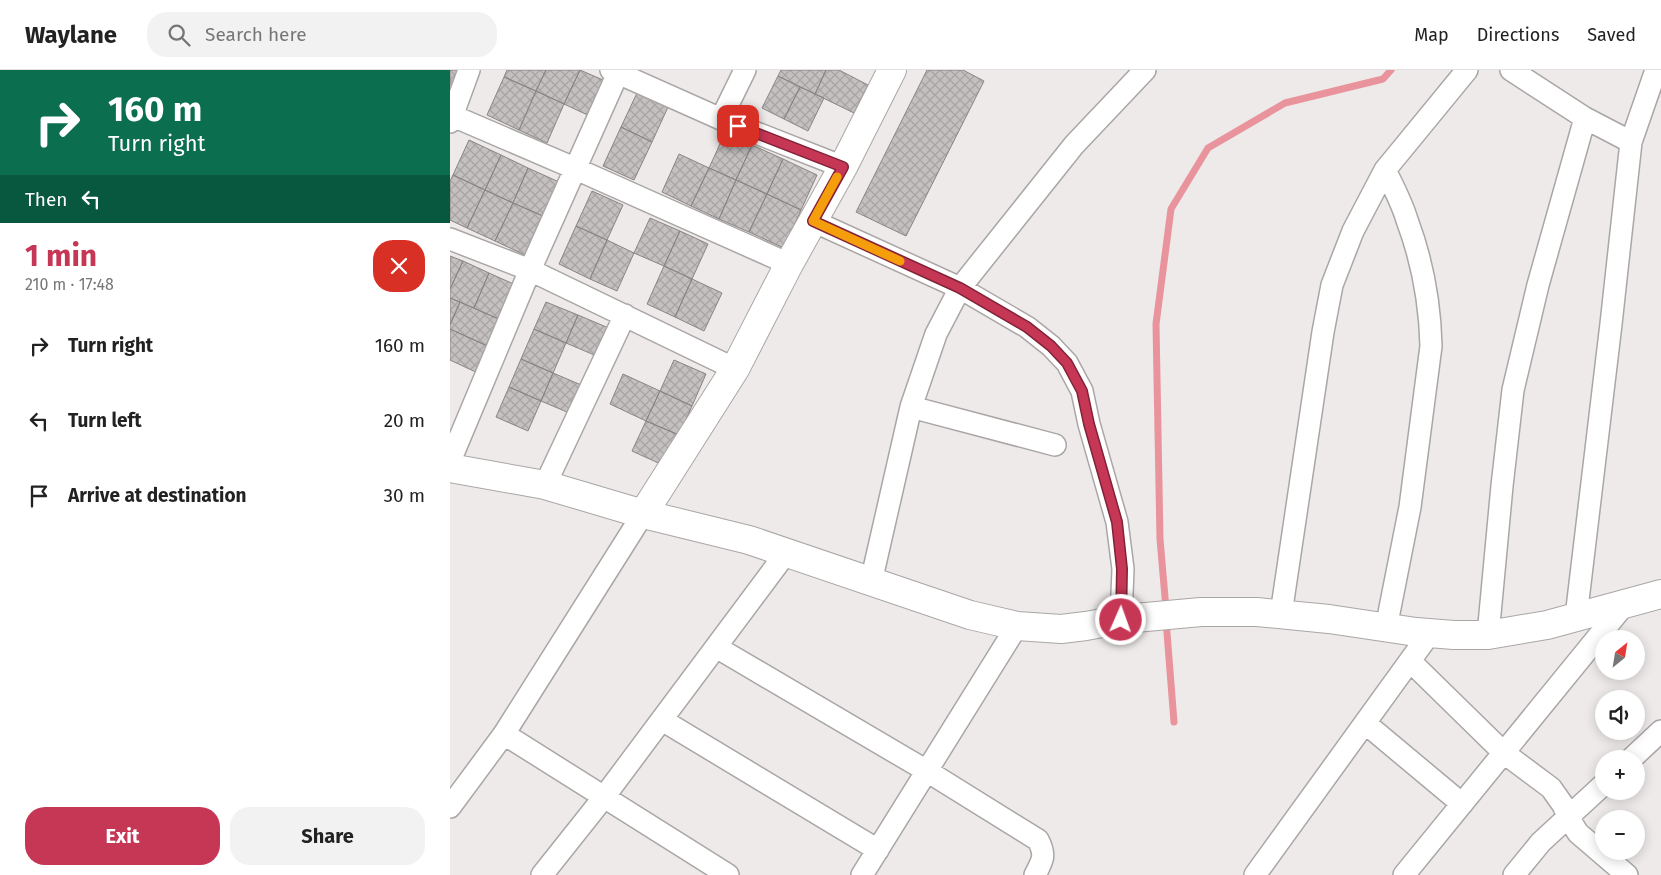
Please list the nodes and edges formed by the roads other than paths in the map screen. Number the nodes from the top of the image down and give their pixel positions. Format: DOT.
graph roads {
  1 [pos="469,70"];
  2 [pos="745,70"];
  3 [pos="892,70"];
  4 [pos="1145,70"];
  5 [pos="1467,70"];
  6 [pos="1511,70"];
  7 [pos="1656,70"];
  8 [pos="614,72"];
  9 [pos="1585,118"];
  10 [pos="451,119"];
  11 [pos="721,119"];
  12 [pos="1631,142"];
  13 [pos="843,167"];
  14 [pos="574,168"];
  15 [pos="1386,170"];
  16 [pos="813,221"];
  17 [pos="450,239"];
  18 [pos="789,264"];
  19 [pos="530,270"];
  20 [pos="960,288"];
  21 [pos="625,315"];
  22 [pos="735,369"];
  23 [pos="911,407"];
  24 [pos="1055,446"];
  25 [pos="450,461"];
  26 [pos="450,468"];
  27 [pos="545,485"];
  28 [pos="643,514"];
  29 [pos="786,553"];
  30 [pos="871,582"];
  31 [pos="1661,594"];
  32 [pos="1624,605"];
  33 [pos="1281,614"];
  34 [pos="1576,617"];
  35 [pos="1122,619"];
  36 [pos="1017,626"];
  37 [pos="1386,628"];
  38 [pos="1430,633"];
  39 [pos="1488,635"];
  40 [pos="716,647"];
  41 [pos="1410,661"];
  42 [pos="662,720"];
  43 [pos="1365,723"];
  44 [pos="1661,731"];
  45 [pos="504,734"];
  46 [pos="1641,750"];
  47 [pos="1504,753"];
  48 [pos="927,771"];
  49 [pos="1595,792"];
  50 [pos="604,798"];
  51 [pos="1462,804"];
  52 [pos="450,807"];
  53 [pos="1568,817"];
  54 [pos="878,850"];
  55 [pos="542,875"];
  56 [pos="728,875"];
  57 [pos="862,875"];
  58 [pos="1035,875"];
  59 [pos="1255,875"];
  60 [pos="1404,875"];
  61 [pos="1514,875"];
  62 [pos="1627,875"];
  1 -- 10 [label="street"];
  2 -- 11 [label="street"];
  3 -- 13 [label="street"];
  4 -- 20 [label="street"];
  5 -- 15 [label="street"];
  6 -- 9 [label="street"];
  7 -- 12 [label="street"];
  8 -- 11 [label="street"];
  8 -- 14 [label="street"];
  9 -- 12 [label="street"];
  9 -- 39 [label="street"];
  10 -- 14 [label="street"];
  11 -- 13 [label="street"];
  12 -- 34 [label="street"];
  13 -- 16 [label="street"];
  14 -- 18 [label="street"];
  14 -- 19 [label="street"];
  15 -- 33 [label="street"];
  15 -- 37 [label="street"];
  16 -- 18 [label="street"];
  16 -- 20 [label="street"];
  17 -- 19 [label="street"];
  18 -- 22 [label="street"];
  19 -- 21 [label="street"];
  19 -- 25 [label="street"];
  20 -- 23 [label="street"];
  20 -- 35 [label="street"];
  21 -- 22 [label="street"];
  21 -- 27 [label="street"];
  22 -- 28 [label="street"];
  23 -- 24 [label="street"];
  23 -- 30 [label="street"];
  26 -- 27 [label="street"];
  27 -- 28 [label="street"];
  28 -- 29 [label="street"];
  28 -- 45 [label="street"];
  29 -- 30 [label="street"];
  29 -- 40 [label="street"];
  30 -- 36 [label="street"];
  31 -- 32 [label="street"];
  32 -- 34 [label="street"];
  32 -- 47 [label="street"];
  33 -- 35 [label="street"];
  33 -- 37 [label="street"];
  34 -- 39 [label="street"];
  35 -- 36 [label="street"];
  36 -- 48 [label="street"];
  37 -- 38 [label="street"];
  38 -- 39 [label="street"];
  38 -- 41 [label="street"];
  40 -- 42 [label="street"];
  40 -- 48 [label="street"];
  41 -- 43 [label="street"];
  41 -- 47 [label="street"];
  42 -- 50 [label="street"];
  42 -- 54 [label="street"];
  43 -- 51 [label="street"];
  43 -- 59 [label="street"];
  44 -- 46 [label="street"];
  45 -- 50 [label="street"];
  45 -- 52 [label="street"];
  47 -- 51 [label="street"];
  47 -- 53 [label="street"];
  48 -- 54 [label="street"];
  48 -- 58 [label="street"];
  49 -- 53 [label="street"];
  50 -- 55 [label="street"];
  50 -- 56 [label="street"];
  51 -- 60 [label="street"];
  53 -- 61 [label="street"];
  53 -- 62 [label="street"];
  54 -- 57 [label="street"];
}
